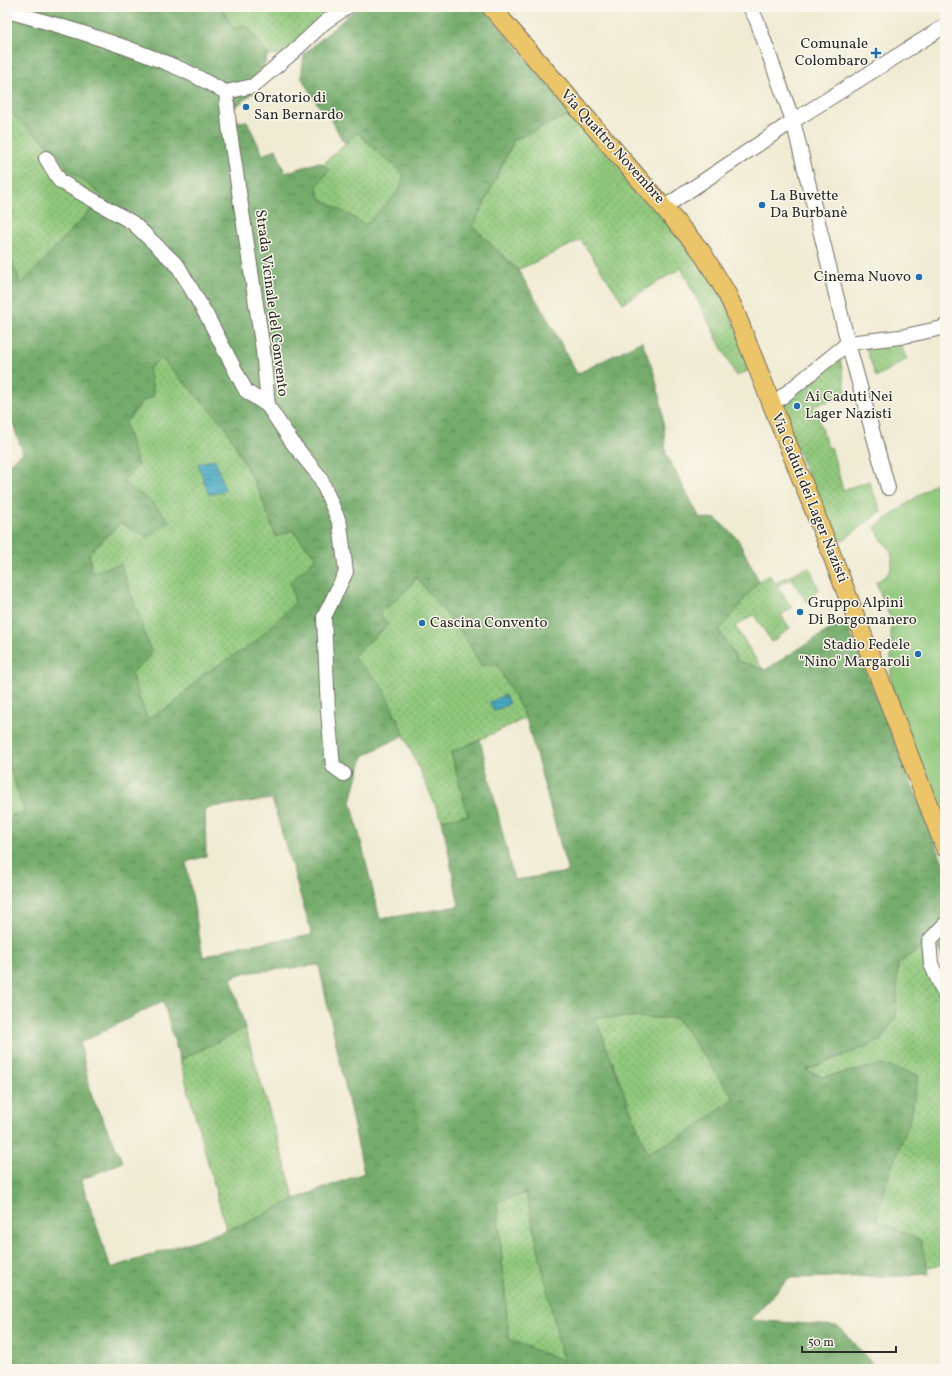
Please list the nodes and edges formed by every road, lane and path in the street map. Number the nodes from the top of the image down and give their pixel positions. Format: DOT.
graph roads {
  1 [pos="347,7"];
  2 [pos="491,7"];
  3 [pos="750,7"];
  4 [pos="7,11"];
  5 [pos="945,26"];
  6 [pos="226,92"];
  7 [pos="793,121"];
  8 [pos="46,158"];
  9 [pos="663,208"];
  10 [pos="945,326"];
  11 [pos="848,343"];
  12 [pos="772,405"];
  13 [pos="268,406"];
  14 [pos="888,488"];
  15 [pos="344,774"];
  16 [pos="945,848"];
  17 [pos="945,924"];
  18 [pos="945,995"];
  1 -- 6 [label="street"];
  2 -- 9 [label="main road, Via Quattro Novembre"];
  3 -- 7 [label="street"];
  4 -- 6 [label="street"];
  5 -- 7 [label="street, Via Quattro Novembre"];
  6 -- 13 [label="street, Strada Vicinale del Convento"];
  7 -- 9 [label="street, Via Quattro Novembre"];
  7 -- 11 [label="street"];
  8 -- 13 [label="street"];
  9 -- 12 [label="main road, Via Caduti dei Lager Nazisti"];
  10 -- 11 [label="street"];
  11 -- 12 [label="street"];
  11 -- 14 [label="street"];
  12 -- 16 [label="main road, Via Caduti dei Lager Nazisti"];
  13 -- 15 [label="street, Strada Vicinale del Convento"];
  17 -- 18 [label="street"];
}
